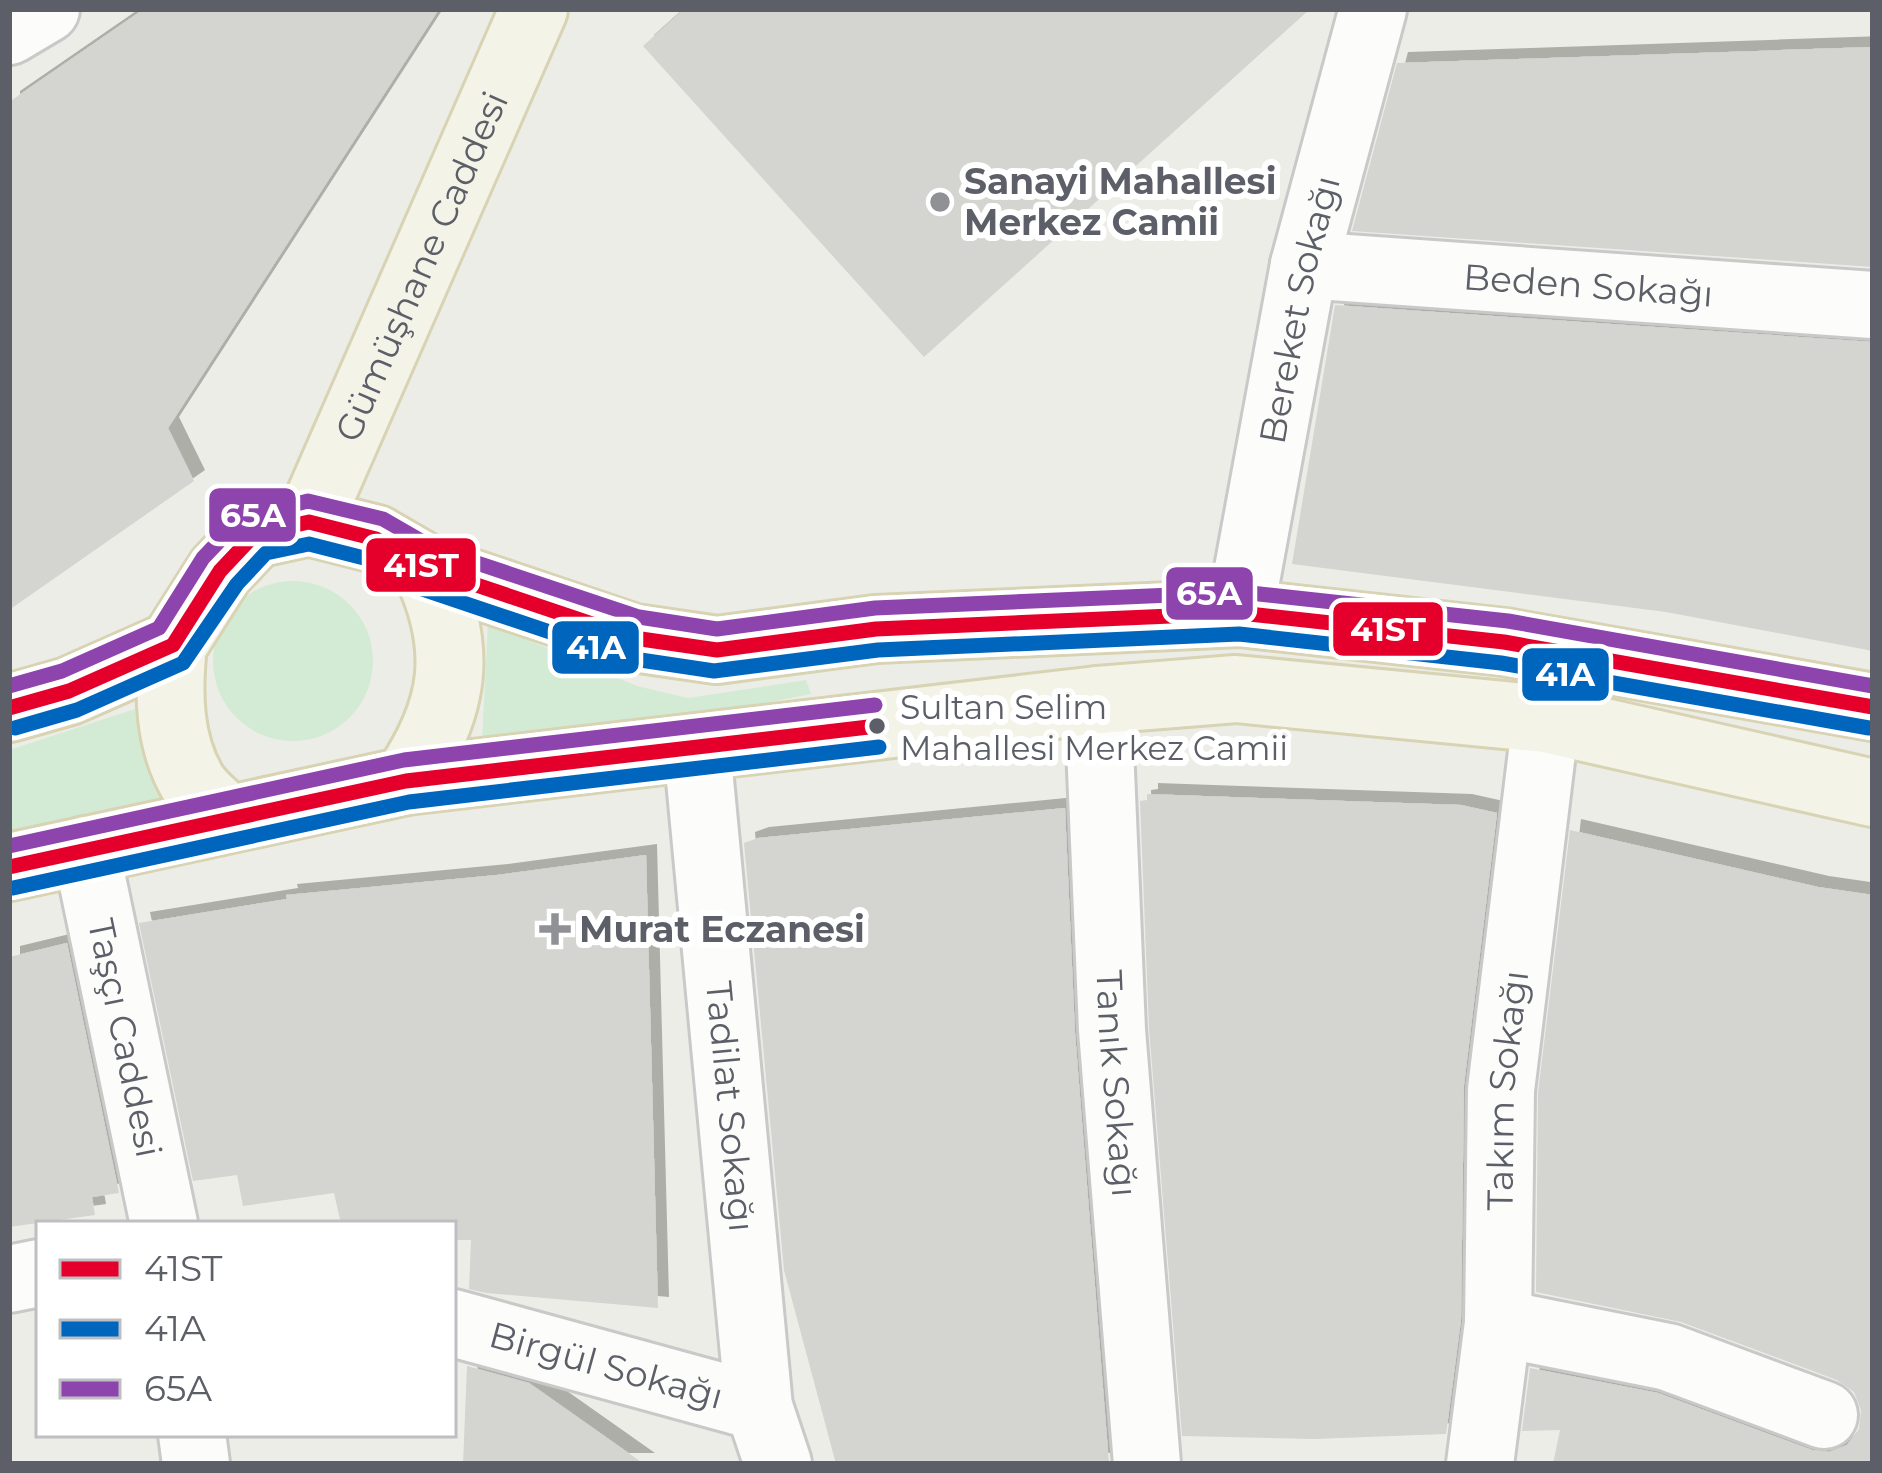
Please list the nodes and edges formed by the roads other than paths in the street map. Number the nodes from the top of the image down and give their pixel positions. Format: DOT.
graph roads {
  1 [pos="46,9"];
  2 [pos="534,9"];
  3 [pos="1373,9"];
  4 [pos="9,31"];
  5 [pos="1304,265"];
  6 [pos="1873,305"];
  7 [pos="309,522"];
  8 [pos="426,568"];
  9 [pos="1240,613"];
  10 [pos="173,645"];
  11 [pos="1236,689"];
  12 [pos="1098,700"];
  13 [pos="1873,707"];
  14 [pos="9,708"];
  15 [pos="1546,719"];
  16 [pos="697,748"];
  17 [pos="406,781"];
  18 [pos="1873,793"];
  19 [pos="227,819"];
  20 [pos="86,850"];
  21 [pos="9,867"];
  22 [pos="163,1221"];
  23 [pos="1498,1323"];
  24 [pos="456,1324"];
  25 [pos="1825,1414"];
  26 [pos="768,1436"];
  27 [pos="1147,1464"];
  28 [pos="1480,1464"];
  1 -- 4 [label="street"];
  2 -- 7 [label="main road, Gümüşhane Caddesi"];
  3 -- 5 [label="street, Bereket Sokağı"];
  5 -- 6 [label="street, Beden Sokağı"];
  5 -- 9 [label="street, Bereket Sokağı"];
  7 -- 8 [label="main road"];
  7 -- 10 [label="main road"];
  8 -- 9 [label="main road"];
  8 -- 17 [label="main road"];
  9 -- 11 [label="main road"];
  9 -- 13 [label="main road"];
  10 -- 14 [label="main road"];
  10 -- 19 [label="main road"];
  11 -- 12 [label="main road"];
  11 -- 15 [label="main road"];
  12 -- 16 [label="main road"];
  12 -- 27 [label="street, Tanık Sokağı"];
  15 -- 18 [label="main road"];
  15 -- 23 [label="street, Takım Sokağı"];
  16 -- 17 [label="main road"];
  16 -- 26 [label="street, Tadilat Sokağı"];
  17 -- 19 [label="main road"];
  19 -- 20 [label="main road"];
  20 -- 21 [label="main road"];
  20 -- 22 [label="street, Taşçı Caddesi"];
  23 -- 25 [label="street"];
  23 -- 28 [label="street, Takım Sokağı"];
  24 -- 26 [label="street, Birgül Sokağı"];
}
